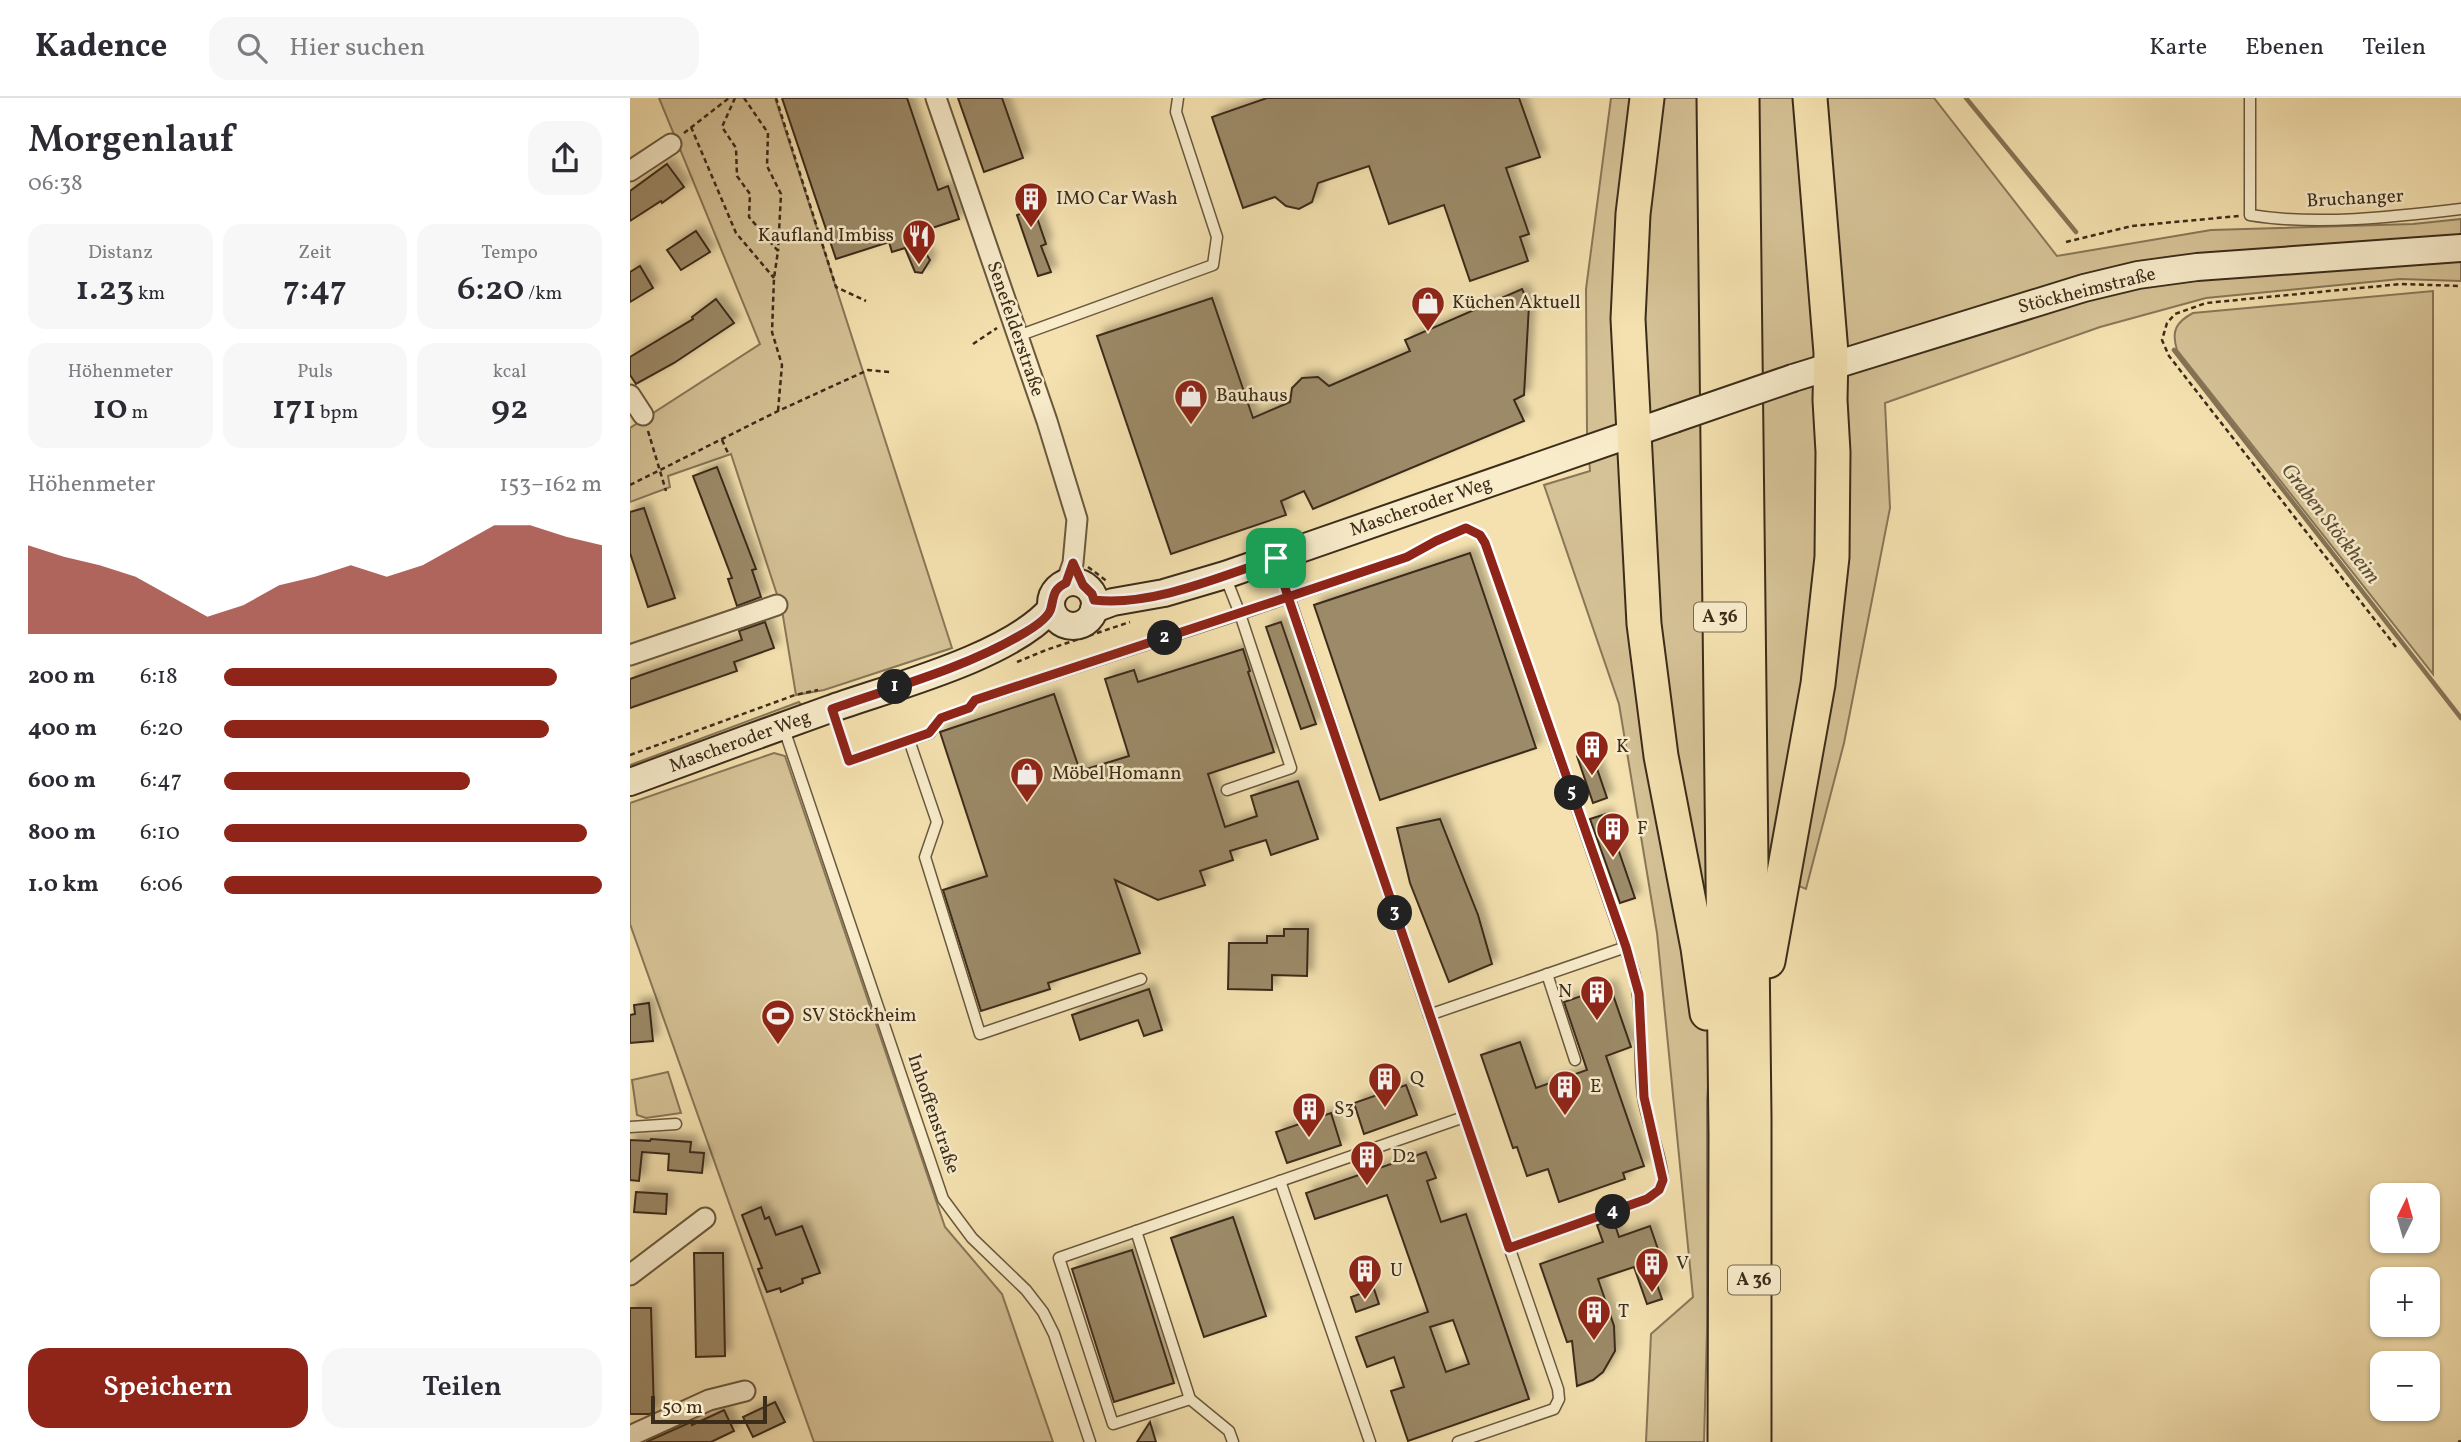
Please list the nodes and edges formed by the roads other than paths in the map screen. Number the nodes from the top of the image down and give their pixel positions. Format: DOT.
graph roads {
  1 [pos="936,98"];
  2 [pos="1178,98"];
  3 [pos="1647,98"];
  4 [pos="1714,98"];
  5 [pos="1742,98"];
  6 [pos="1810,98"];
  7 [pos="2250,98"];
  8 [pos="671,144"];
  9 [pos="630,171"];
  10 [pos="2461,209"];
  11 [pos="2461,248"];
  12 [pos="1015,328"];
  13 [pos="1831,366"];
  14 [pos="630,395"];
  15 [pos="1726,401"];
  16 [pos="643,415"];
  17 [pos="1633,433"];
  18 [pos="1276,558"];
  19 [pos="1225,575"];
  20 [pos="1288,597"];
  21 [pos="1069,598"];
  22 [pos="777,605"];
  23 [pos="1240,614"];
  24 [pos="630,655"];
  25 [pos="830,698"];
  26 [pos="783,726"];
  27 [pos="909,740"];
  28 [pos="630,782"];
  29 [pos="1227,790"];
  30 [pos="1626,947"];
  31 [pos="1546,974"];
  32 [pos="1141,979"];
  33 [pos="1429,1015"];
  34 [pos="1575,1060"];
  35 [pos="1464,1117"];
  36 [pos="1754,1117"];
  37 [pos="676,1124"];
  38 [pos="630,1127"];
  39 [pos="1726,1136"];
  40 [pos="1280,1181"];
  41 [pos="705,1218"];
  42 [pos="1136,1231"];
  43 [pos="1509,1248"];
  44 [pos="630,1275"];
  45 [pos="745,1391"];
  46 [pos="1190,1399"];
  47 [pos="630,1436"];
  48 [pos="1090,1442"];
  49 [pos="1233,1442"];
  50 [pos="1370,1442"];
  51 [pos="1458,1442"];
  52 [pos="1725,1442"];
  53 [pos="1754,1442"];
  1 -- 12 [label="street, Senefelderstraße"];
  2 -- 12 [label="lane"];
  3 -- 17 [label="highway"];
  4 -- 39 [label="highway, A 36"];
  5 -- 36 [label="highway, A 36"];
  6 -- 13 [label="highway"];
  7 -- 10 [label="lane, Bruchanger"];
  8 -- 9 [label="street"];
  11 -- 13 [label="street, Stöckheimstraße"];
  12 -- 21 [label="street, Senefelderstraße"];
  13 -- 15 [label="street, Stöckheimstraße, bridge"];
  13 -- 36 [label="highway"];
  14 -- 16 [label="street"];
  15 -- 17 [label="street, Mascheroder Weg, bridge"];
  17 -- 18 [label="street, Mascheroder Weg"];
  17 -- 39 [label="highway"];
  18 -- 19 [label="street, Mascheroder Weg"];
  18 -- 20 [label="lane"];
  19 -- 21 [label="street, Mascheroder Weg"];
  19 -- 23 [label="lane"];
  20 -- 23 [label="lane"];
  20 -- 30 [label="lane"];
  20 -- 33 [label="lane"];
  21 -- 25 [label="street, Mascheroder Weg"];
  22 -- 24 [label="street"];
  23 -- 27 [label="lane"];
  23 -- 29 [label="lane"];
  25 -- 26 [label="street, Mascheroder Weg"];
  25 -- 27 [label="lane"];
  26 -- 28 [label="street, Mascheroder Weg"];
  26 -- 48 [label="lane, Inhoffenstraße"];
  27 -- 32 [label="lane"];
  30 -- 31 [label="lane"];
  30 -- 43 [label="lane"];
  31 -- 33 [label="lane"];
  31 -- 34 [label="lane"];
  33 -- 35 [label="lane"];
  35 -- 40 [label="lane"];
  35 -- 43 [label="lane"];
  36 -- 53 [label="highway, A 36"];
  37 -- 38 [label="lane"];
  39 -- 52 [label="highway, A 36"];
  40 -- 42 [label="lane"];
  40 -- 50 [label="lane"];
  41 -- 44 [label="street"];
  42 -- 46 [label="lane"];
  42 -- 46 [label="lane"];
  43 -- 51 [label="lane"];
  45 -- 47 [label="street"];
  46 -- 49 [label="lane"];
}
